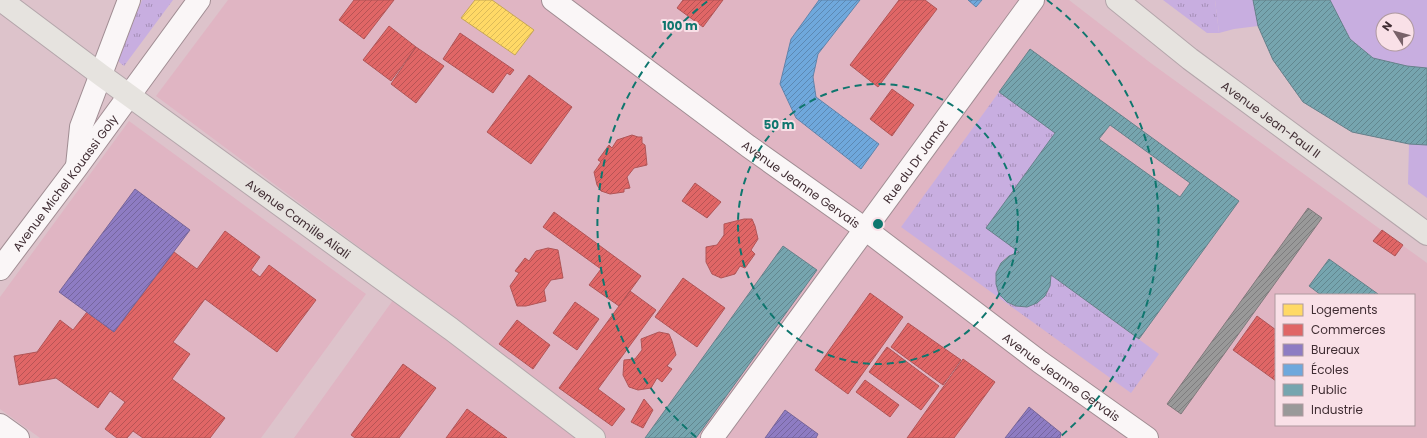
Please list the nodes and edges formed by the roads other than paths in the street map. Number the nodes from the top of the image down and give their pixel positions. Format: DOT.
graph roads {
  1 [pos="1,0"];
  2 [pos="129,0"];
  3 [pos="199,0"];
  4 [pos="553,0"];
  5 [pos="1033,0"];
  6 [pos="1118,0"];
  7 [pos="101,75"];
  8 [pos="129,95"];
  9 [pos="77,167"];
  10 [pos="864,229"];
  11 [pos="1427,234"];
  12 [pos="0,269"];
  13 [pos="0,425"];
  14 [pos="18,438"];
  15 [pos="594,438"];
  16 [pos="712,438"];
  17 [pos="1146,438"];
  1 -- 7 [label="main road, Avenue Camille Aliali"];
  2 -- 7 [label="street"];
  3 -- 8 [label="street, Avenue Michel Kouassi Goly"];
  4 -- 10 [label="street, Avenue Jeanne Gervais"];
  5 -- 10 [label="street, Rue du Dr Jamot"];
  6 -- 11 [label="main road, Avenue Jean-Paul II"];
  7 -- 8 [label="main road, Avenue Camille Aliali"];
  7 -- 9 [label="street"];
  8 -- 9 [label="street, Avenue Michel Kouassi Goly"];
  8 -- 15 [label="main road, Avenue Camille Aliali"];
  9 -- 12 [label="street, Avenue Michel Kouassi Goly"];
  10 -- 16 [label="street, Rue du Dr Jamot"];
  10 -- 17 [label="street, Avenue Jeanne Gervais"];
  13 -- 14 [label="street"];
}
